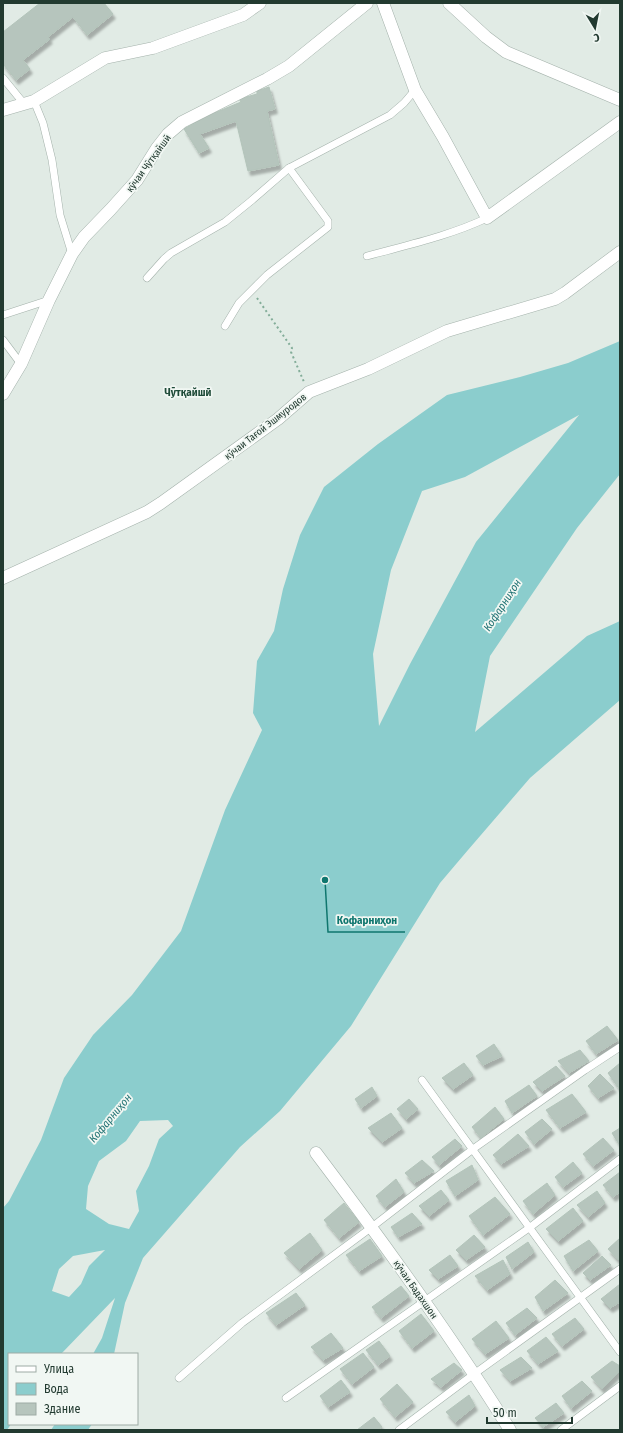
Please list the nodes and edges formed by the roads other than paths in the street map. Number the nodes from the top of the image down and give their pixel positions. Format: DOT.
graph roads {
  1 [pos="260,3"];
  2 [pos="367,3"];
  3 [pos="383,3"];
  4 [pos="449,3"];
  5 [pos="3,78"];
  6 [pos="415,90"];
  7 [pos="620,100"];
  8 [pos="29,103"];
  9 [pos="3,110"];
  10 [pos="620,122"];
  11 [pos="289,168"];
  12 [pos="488,218"];
  13 [pos="620,252"];
  14 [pos="72,254"];
  15 [pos="367,256"];
  16 [pos="147,278"];
  17 [pos="49,300"];
  18 [pos="3,315"];
  19 [pos="225,326"];
  20 [pos="3,340"];
  21 [pos="21,364"];
  22 [pos="3,394"];
  23 [pos="3,578"];
  24 [pos="620,1047"];
  25 [pos="422,1080"];
  26 [pos="473,1149"];
  27 [pos="316,1152"];
  28 [pos="620,1159"];
  29 [pos="372,1227"];
  30 [pos="529,1228"];
  31 [pos="620,1269"];
  32 [pos="581,1298"];
  33 [pos="424,1302"];
  34 [pos="620,1352"];
  35 [pos="474,1374"];
  36 [pos="179,1378"];
  37 [pos="620,1386"];
  38 [pos="286,1398"];
  39 [pos="399,1430"];
  40 [pos="510,1430"];
  41 [pos="561,1430"];
  1 -- 8 [label="street"];
  2 -- 14 [label="street, кӯчаи Чӯтқайшӣ"];
  3 -- 6 [label="street"];
  4 -- 7 [label="street"];
  5 -- 8 [label="lane"];
  6 -- 11 [label="lane"];
  6 -- 12 [label="street"];
  8 -- 9 [label="street"];
  8 -- 14 [label="lane"];
  10 -- 12 [label="street"];
  11 -- 16 [label="lane"];
  11 -- 19 [label="lane"];
  12 -- 15 [label="lane"];
  13 -- 23 [label="street, кӯчаи Тағой Эшмуродов"];
  14 -- 17 [label="street, кӯчаи Чӯтқайшӣ"];
  17 -- 18 [label="lane"];
  17 -- 21 [label="street, кӯчаи Чӯтқайшӣ"];
  20 -- 21 [label="lane"];
  21 -- 22 [label="street, кӯчаи Чӯтқайшӣ"];
  24 -- 26 [label="lane"];
  25 -- 26 [label="lane"];
  26 -- 29 [label="lane"];
  26 -- 30 [label="lane"];
  27 -- 29 [label="street, кӯчаи Бадахшон"];
  28 -- 30 [label="lane"];
  29 -- 33 [label="street, кӯчаи Бадахшон"];
  29 -- 36 [label="lane"];
  30 -- 32 [label="lane"];
  30 -- 33 [label="lane"];
  31 -- 32 [label="lane"];
  32 -- 34 [label="lane"];
  32 -- 35 [label="lane"];
  33 -- 35 [label="street, кӯчаи Бадахшон"];
  33 -- 38 [label="lane"];
  35 -- 39 [label="lane"];
  35 -- 40 [label="street, кӯчаи Бадахшон"];
  37 -- 41 [label="lane"];
}
